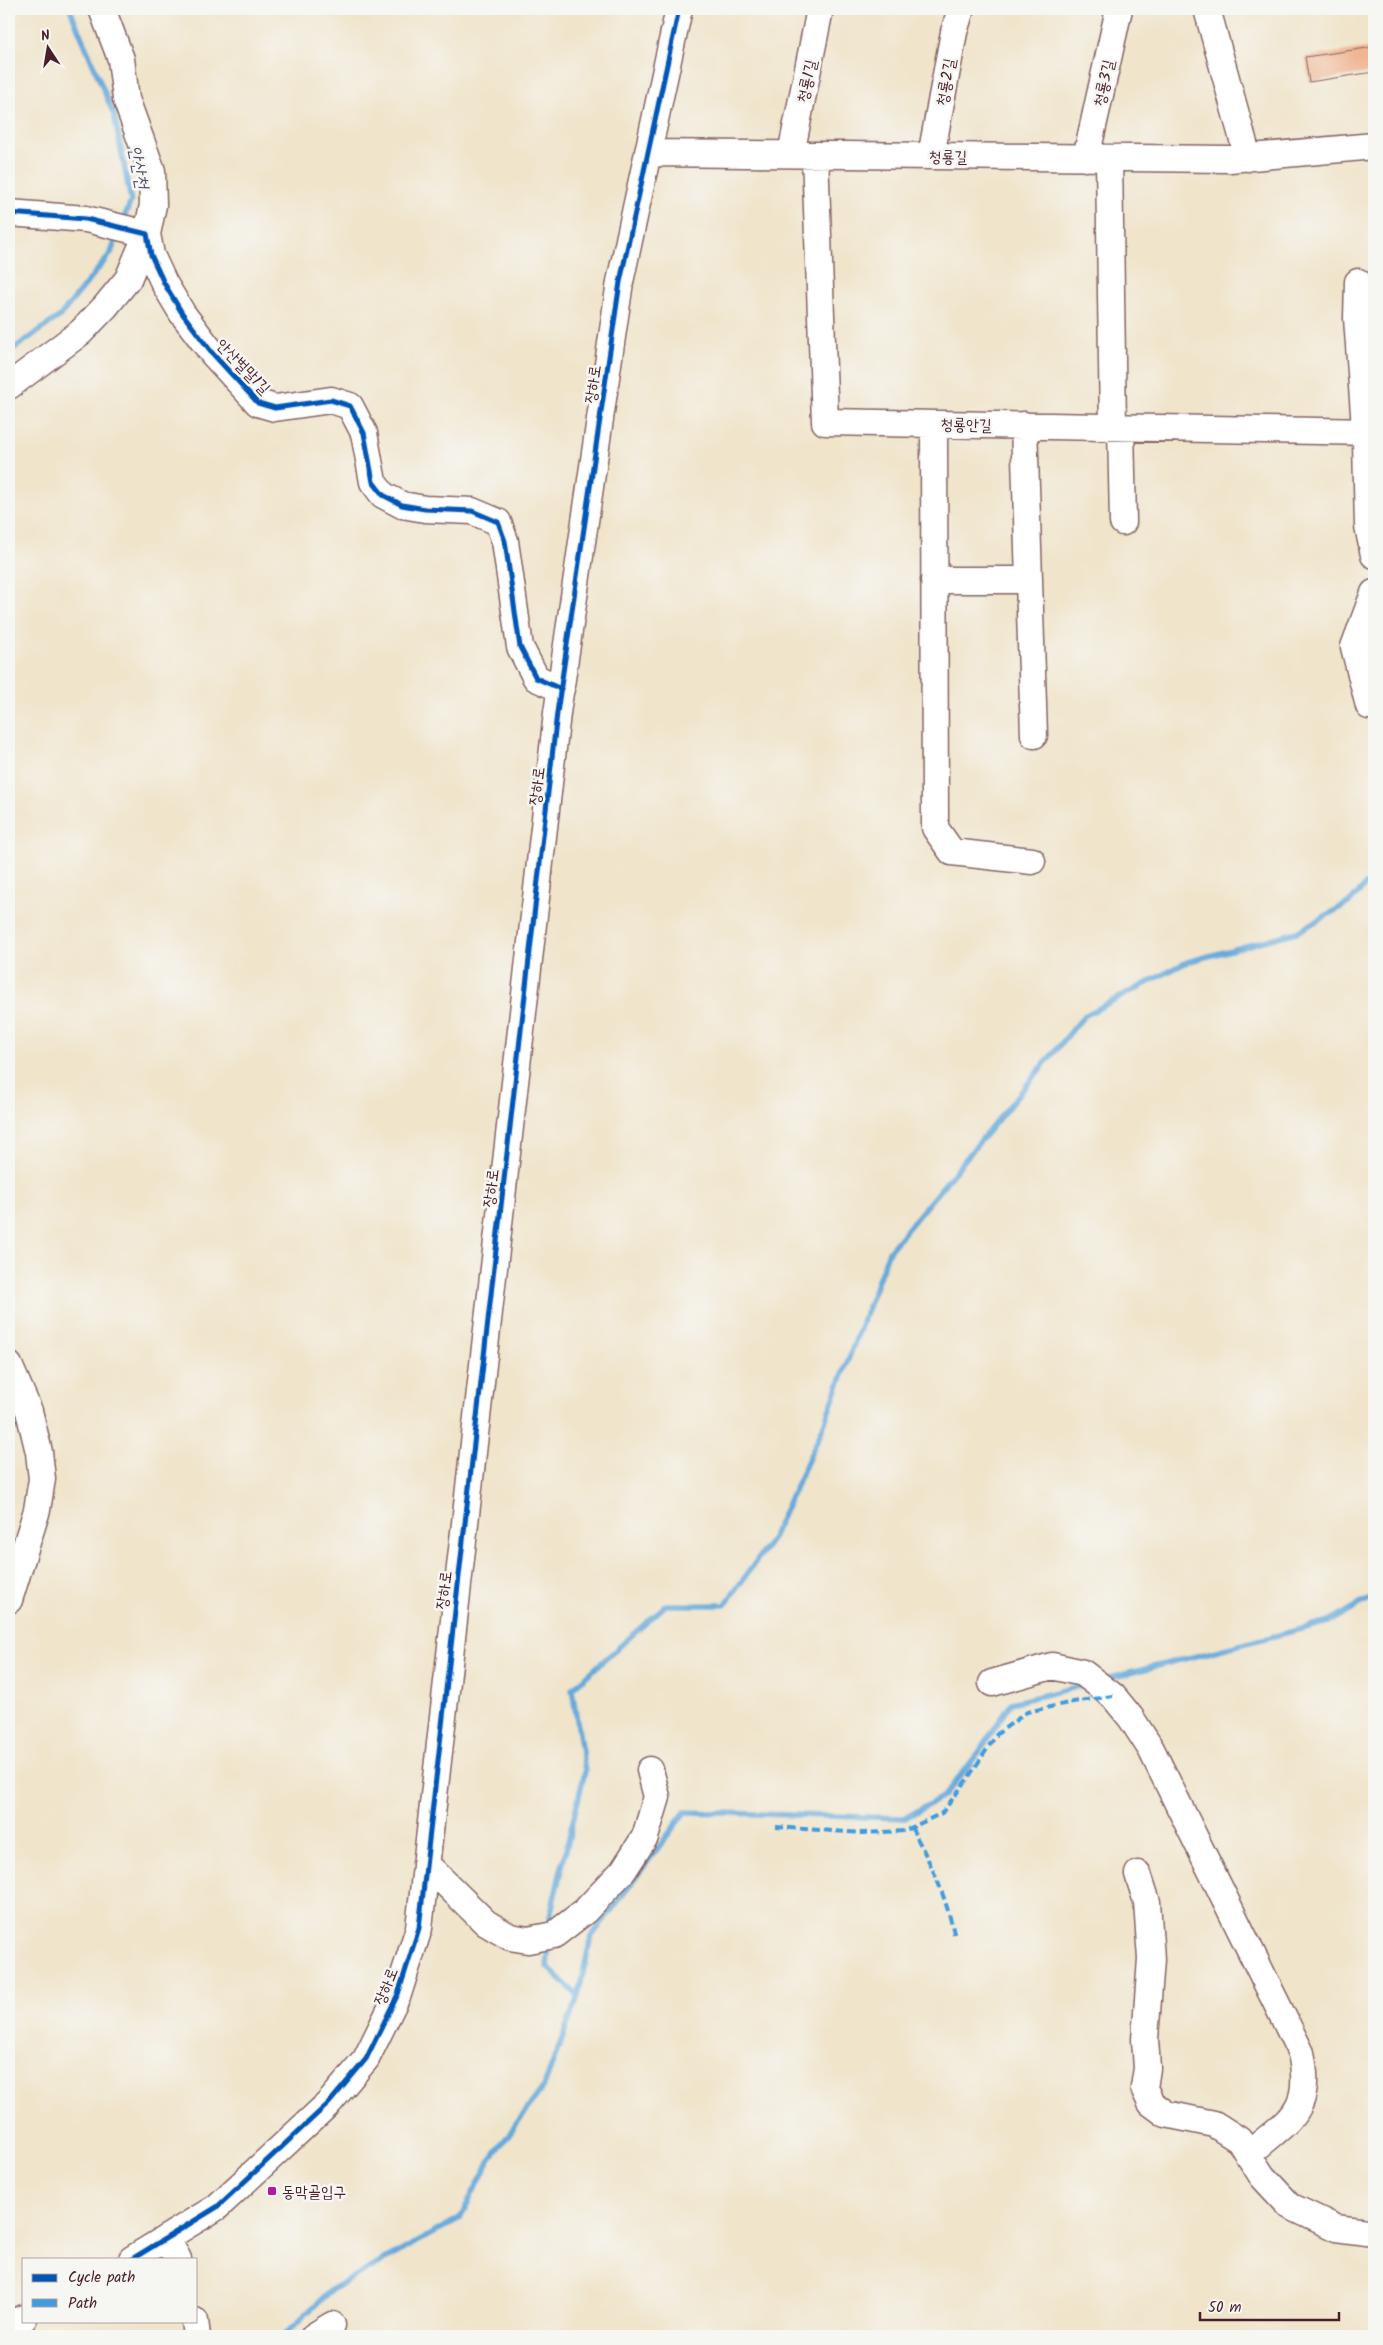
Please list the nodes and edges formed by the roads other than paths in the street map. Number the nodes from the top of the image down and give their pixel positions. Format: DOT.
graph roads {
  1 [pos="102,9"];
  2 [pos="679,9"];
  3 [pos="820,9"];
  4 [pos="961,9"];
  5 [pos="1119,9"];
  6 [pos="1207,9"];
  7 [pos="1374,146"];
  8 [pos="648,153"];
  9 [pos="803,154"];
  10 [pos="931,156"];
  11 [pos="1098,158"];
  12 [pos="1248,158"];
  13 [pos="9,213"];
  14 [pos="143,233"];
  15 [pos="1358,282"];
  16 [pos="9,386"];
  17 [pos="934,424"];
  18 [pos="1024,426"];
  19 [pos="1117,427"];
  20 [pos="1370,432"];
  21 [pos="1123,522"];
  22 [pos="1374,556"];
  23 [pos="934,580"];
  24 [pos="1029,580"];
  25 [pos="1374,593"];
  26 [pos="561,689"];
  27 [pos="1369,706"];
  28 [pos="1034,735"];
  29 [pos="1032,861"];
  30 [pos="9,1365"];
  31 [pos="9,1600"];
  32 [pos="992,1683"];
  33 [pos="650,1770"];
  34 [pos="426,1864"];
  35 [pos="1138,1874"];
  36 [pos="1248,2155"];
  37 [pos="1374,2233"];
  38 [pos="172,2248"];
  39 [pos="136,2258"];
  40 [pos="22,2319"];
  41 [pos="195,2322"];
  42 [pos="9,2324"];
  43 [pos="197,2336"];
  1 -- 14 [label="street"];
  2 -- 8 [label="street, 장하로"];
  3 -- 9 [label="street, 청룡1길"];
  4 -- 10 [label="street, 청룡2길"];
  5 -- 11 [label="street, 청룡3길"];
  6 -- 12 [label="street"];
  7 -- 12 [label="street, 청룡길"];
  8 -- 9 [label="street, 청룡길"];
  8 -- 26 [label="street, 장하로"];
  9 -- 10 [label="street, 청룡길"];
  9 -- 17 [label="street, 청룡안길"];
  10 -- 11 [label="street, 청룡길"];
  11 -- 12 [label="street, 청룡길"];
  11 -- 19 [label="street, 청룡3길"];
  13 -- 14 [label="street"];
  14 -- 16 [label="street"];
  14 -- 26 [label="street, 안산벌말1길"];
  15 -- 20 [label="street"];
  17 -- 18 [label="street, 청룡안길"];
  17 -- 23 [label="street"];
  18 -- 19 [label="street, 청룡안길"];
  18 -- 24 [label="street"];
  19 -- 20 [label="street, 청룡안길"];
  19 -- 21 [label="street, 청룡3길"];
  20 -- 22 [label="street"];
  23 -- 24 [label="street"];
  23 -- 29 [label="street"];
  24 -- 28 [label="street"];
  25 -- 27 [label="street"];
  26 -- 34 [label="street, 장하로"];
  30 -- 31 [label="street"];
  32 -- 36 [label="street"];
  33 -- 34 [label="street"];
  34 -- 38 [label="street, 장하로"];
  35 -- 36 [label="street"];
  36 -- 37 [label="street"];
  38 -- 39 [label="street, 장하로"];
  40 -- 42 [label="street"];
  41 -- 43 [label="street"];
}
